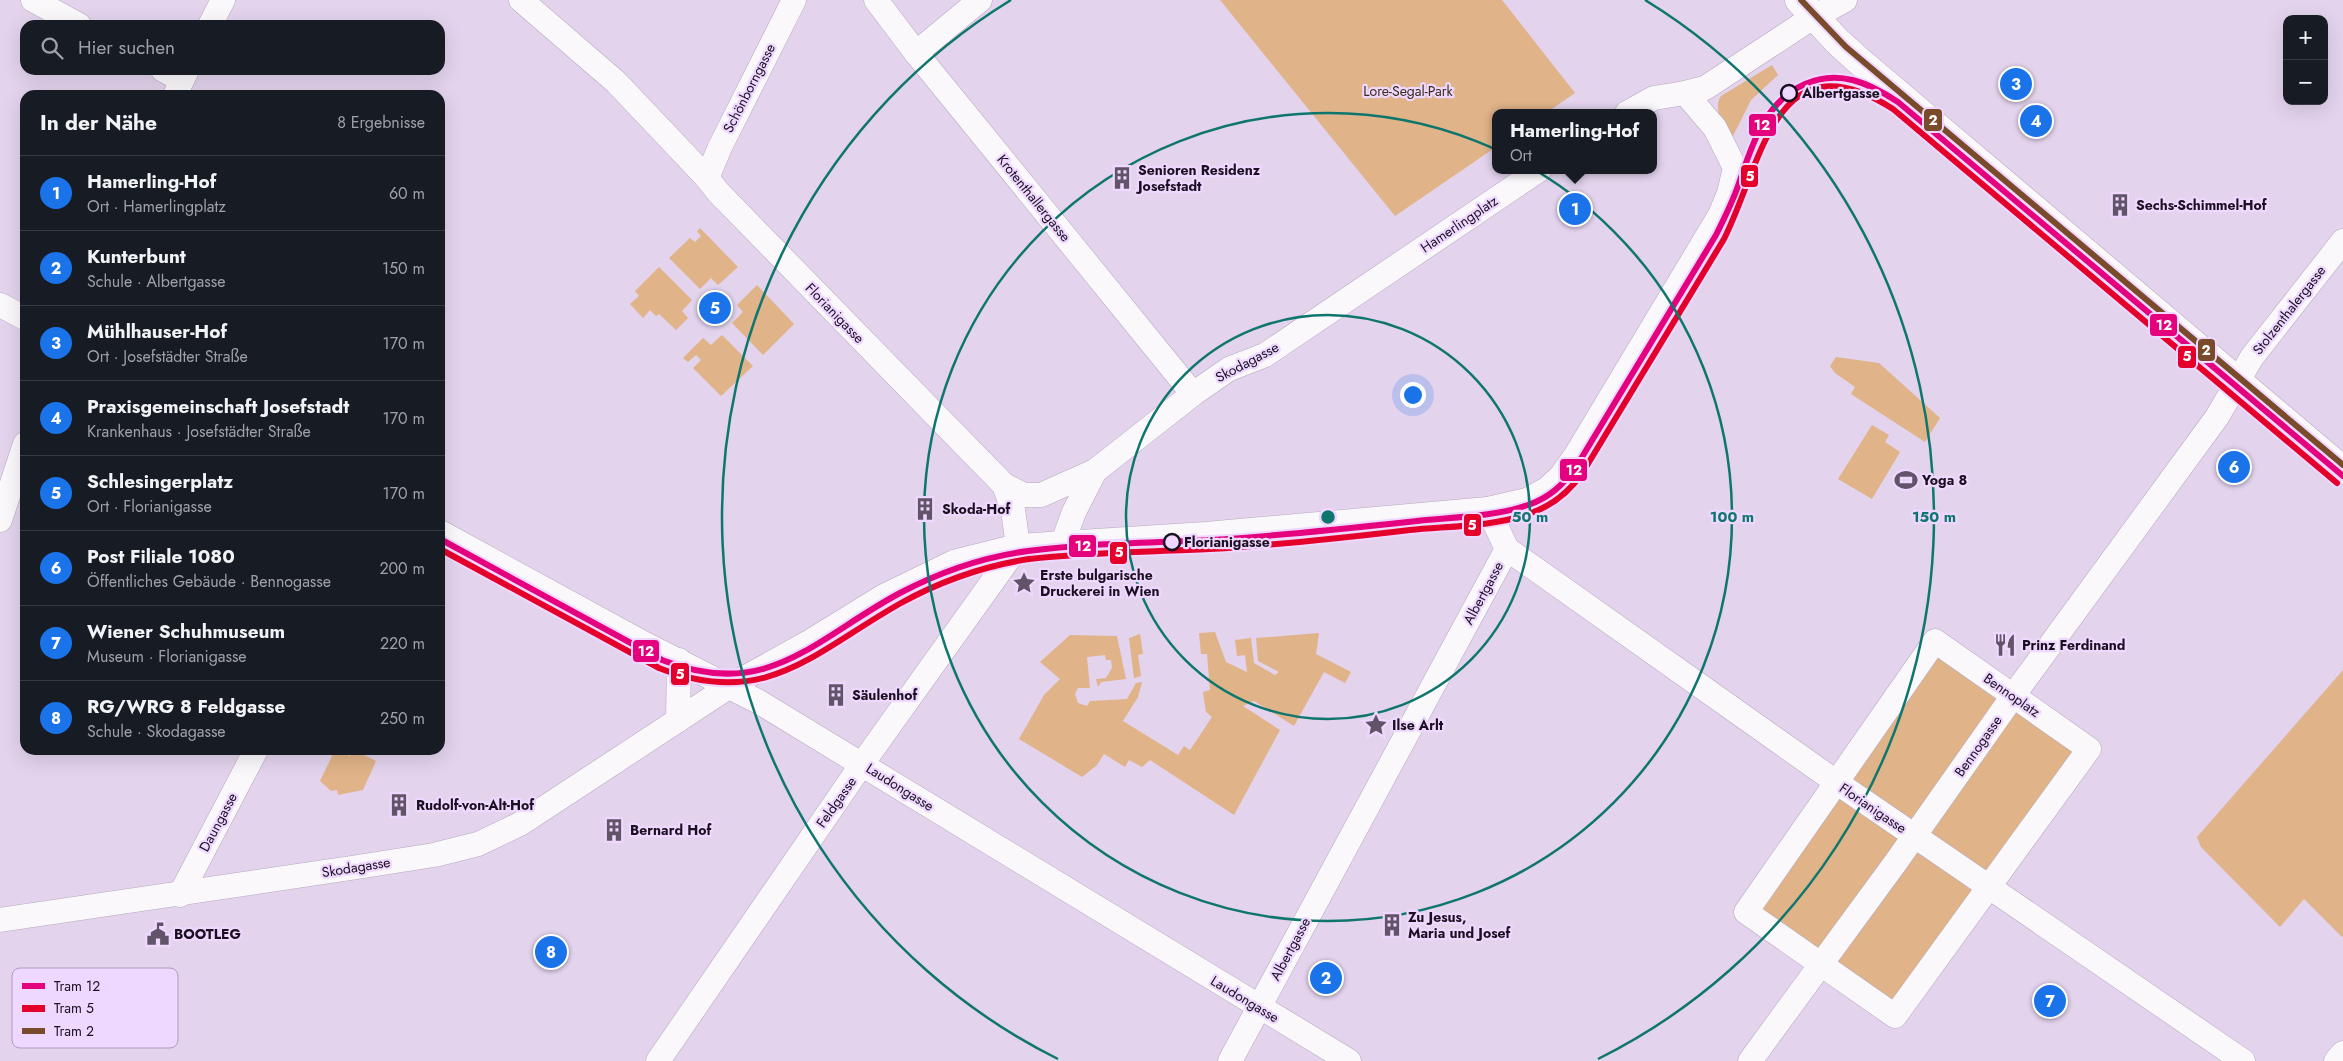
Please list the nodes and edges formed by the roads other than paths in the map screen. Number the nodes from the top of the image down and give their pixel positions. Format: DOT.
graph roads {
  1 [pos="33,0"];
  2 [pos="223,0"];
  3 [pos="521,0"];
  4 [pos="794,0"];
  5 [pos="876,0"];
  6 [pos="980,0"];
  7 [pos="1845,0"];
  8 [pos="1807,8"];
  9 [pos="71,20"];
  10 [pos="213,20"];
  11 [pos="916,53"];
  12 [pos="1695,91"];
  13 [pos="1635,109"];
  14 [pos="1533,174"];
  15 [pos="707,178"];
  16 [pos="2343,241"];
  17 [pos="1404,260"];
  18 [pos="0,305"];
  19 [pos="20,315"];
  20 [pos="2238,381"];
  21 [pos="1193,394"];
  22 [pos="20,459"];
  23 [pos="2343,470"];
  24 [pos="1095,471"];
  25 [pos="1004,486"];
  26 [pos="1488,508"];
  27 [pos="0,520"];
  28 [pos="445,535"];
  29 [pos="1063,542"];
  30 [pos="1018,546"];
  31 [pos="1506,549"];
  32 [pos="679,660"];
  33 [pos="730,686"];
  34 [pos="2013,696"];
  35 [pos="678,720"];
  36 [pos="253,755"];
  37 [pos="862,764"];
  38 [pos="1836,782"];
  39 [pos="1914,836"];
  40 [pos="1989,888"];
  41 [pos="180,895"];
  42 [pos="0,920"];
  43 [pos="1820,964"];
  44 [pos="1259,1007"];
  45 [pos="2343,1053"];
  46 [pos="658,1061"];
  47 [pos="1230,1061"];
  48 [pos="1349,1061"];
  49 [pos="1750,1061"];
  50 [pos="2244,1061"];
  51 [pos="2336,1061"];
  1 -- 9 [label="street"];
  2 -- 10 [label="street"];
  3 -- 15 [label="street, Florianigasse"];
  4 -- 15 [label="street, Schönborngasse"];
  5 -- 11 [label="street, Krotenthallergasse"];
  6 -- 11 [label="street"];
  7 -- 8 [label="street"];
  8 -- 12 [label="street"];
  8 -- 20 [label="street"];
  11 -- 21 [label="street, Krotenthallergasse"];
  12 -- 13 [label="street"];
  12 -- 26 [label="street"];
  14 -- 17 [label="street, Hamerlingplatz"];
  15 -- 25 [label="street, Florianigasse"];
  16 -- 20 [label="street, Stolzenthalergasse"];
  17 -- 21 [label="street, Skodagasse"];
  18 -- 19 [label="street"];
  20 -- 23 [label="street"];
  20 -- 34 [label="street, Bennogasse"];
  21 -- 24 [label="street, Skodagasse"];
  22 -- 27 [label="street"];
  24 -- 25 [label="street, Skodagasse"];
  24 -- 29 [label="street, Skodagasse"];
  25 -- 30 [label="street, Florianigasse"];
  26 -- 29 [label="street"];
  26 -- 31 [label="street, Albertgasse"];
  28 -- 32 [label="street, Laudongasse"];
  29 -- 30 [label="street"];
  30 -- 33 [label="street, Skodagasse"];
  30 -- 37 [label="street, Feldgasse"];
  31 -- 38 [label="street, Florianigasse"];
  31 -- 44 [label="street, Albertgasse"];
  32 -- 33 [label="street, Laudongasse"];
  32 -- 35 [label="street"];
  33 -- 35 [label="street, Skodagasse"];
  33 -- 37 [label="street, Laudongasse"];
  34 -- 38 [label="street, Bennoplatz"];
  34 -- 39 [label="street, Bennogasse"];
  34 -- 40 [label="street, Bennoplatz"];
  35 -- 41 [label="street, Skodagasse"];
  36 -- 41 [label="street, Daungasse"];
  37 -- 44 [label="street, Laudongasse"];
  37 -- 46 [label="street, Feldgasse"];
  38 -- 39 [label="street, Florianigasse"];
  38 -- 43 [label="street, Bennoplatz"];
  39 -- 40 [label="street, Florianigasse"];
  39 -- 43 [label="street, Bennogasse"];
  40 -- 43 [label="street, Bennoplatz"];
  40 -- 50 [label="street, Florianigasse"];
  41 -- 42 [label="street, Skodagasse"];
  43 -- 49 [label="street, Bennogasse"];
  44 -- 47 [label="street, Albertgasse"];
  44 -- 48 [label="street, Laudongasse"];
  45 -- 51 [label="street"];
}
